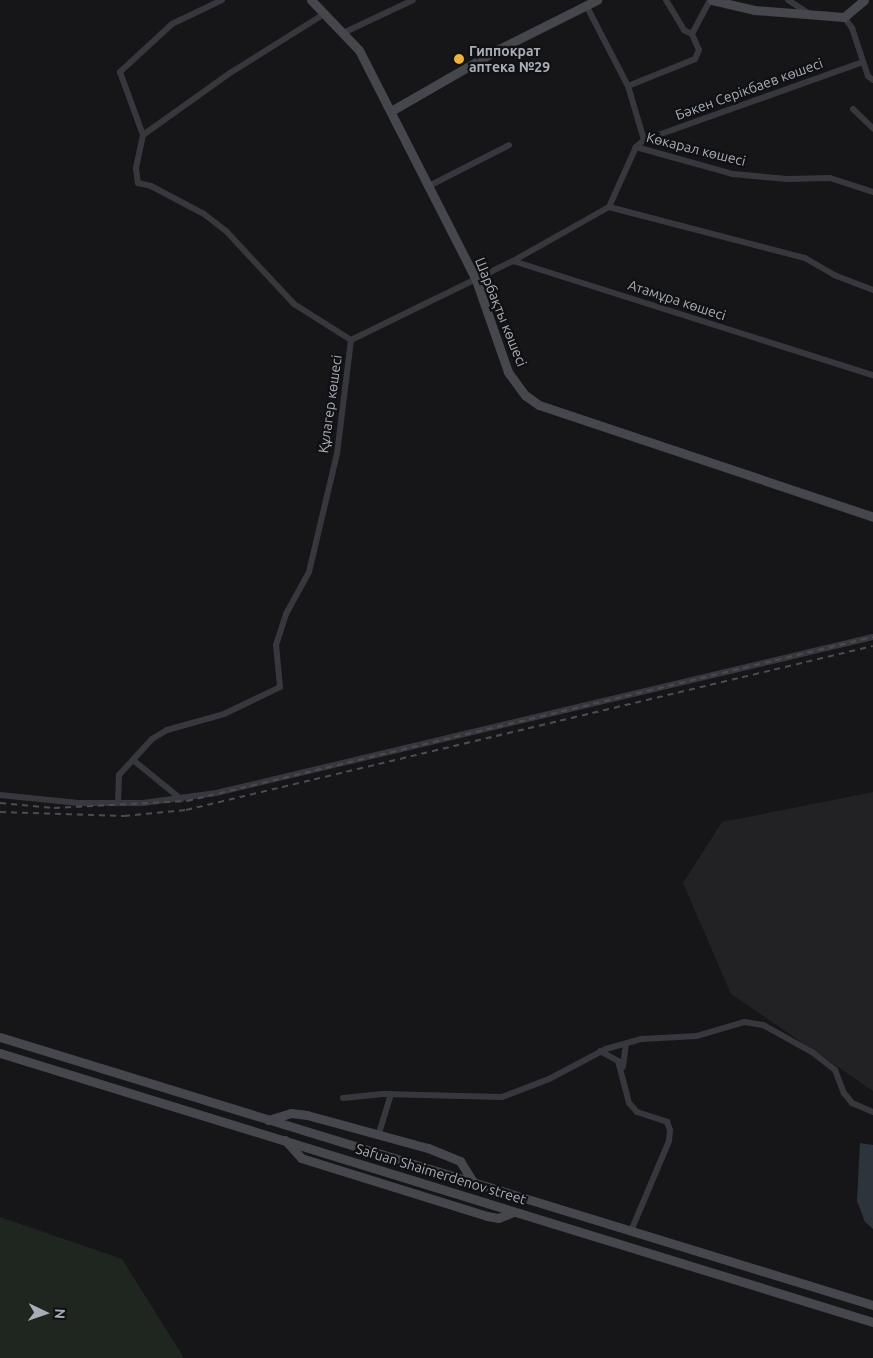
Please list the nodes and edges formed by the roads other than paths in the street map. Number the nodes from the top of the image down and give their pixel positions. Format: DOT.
graph roads {
  1 [pos="222,0"];
  2 [pos="311,0"];
  3 [pos="413,0"];
  4 [pos="666,0"];
  5 [pos="711,0"];
  6 [pos="788,0"];
  7 [pos="864,0"];
  8 [pos="591,2"];
  9 [pos="324,14"];
  10 [pos="812,15"];
  11 [pos="844,17"];
  12 [pos="343,33"];
  13 [pos="692,34"];
  14 [pos="863,62"];
  15 [pos="873,80"];
  16 [pos="628,86"];
  17 [pos="853,109"];
  18 [pos="391,110"];
  19 [pos="873,128"];
  20 [pos="143,135"];
  21 [pos="644,140"];
  22 [pos="509,145"];
  23 [pos="636,147"];
  24 [pos="427,187"];
  25 [pos="873,192"];
  26 [pos="609,207"];
  27 [pos="513,261"];
  28 [pos="476,280"];
  29 [pos="873,290"];
  30 [pos="352,340"];
  31 [pos="873,375"];
  32 [pos="873,517"];
  33 [pos="873,637"];
  34 [pos="133,760"];
  35 [pos="0,795"];
  36 [pos="182,799"];
  37 [pos="118,803"];
  38 [pos="0,1038"];
  39 [pos="626,1043"];
  40 [pos="600,1051"];
  41 [pos="0,1053"];
  42 [pos="622,1068"];
  43 [pos="392,1094"];
  44 [pos="343,1098"];
  45 [pos="873,1112"];
  46 [pos="268,1120"];
  47 [pos="379,1133"];
  48 [pos="474,1183"];
  49 [pos="631,1231"];
  50 [pos="873,1305"];
  51 [pos="873,1322"];
  1 -- 20 [label="street"];
  2 -- 9 [label="main road, Шарбақты көшесі"];
  3 -- 12 [label="street"];
  4 -- 13 [label="street"];
  5 -- 10 [label="main road"];
  5 -- 13 [label="street"];
  6 -- 10 [label="street"];
  7 -- 11 [label="main road"];
  8 -- 16 [label="street, Көкарал көшесі"];
  8 -- 18 [label="main road"];
  9 -- 12 [label="main road, Шарбақты көшесі"];
  9 -- 20 [label="street"];
  10 -- 11 [label="main road"];
  11 -- 14 [label="street"];
  12 -- 18 [label="main road, Шарбақты көшесі"];
  13 -- 16 [label="street"];
  14 -- 15 [label="street"];
  14 -- 21 [label="street, Бәкен Серікбаев көшесі"];
  16 -- 21 [label="street, Көкарал көшесі"];
  17 -- 19 [label="street"];
  18 -- 24 [label="main road, Шарбақты көшесі"];
  20 -- 30 [label="street"];
  21 -- 23 [label="street, Көкарал көшесі"];
  22 -- 24 [label="street"];
  23 -- 25 [label="street, Көкарал көшесі"];
  23 -- 26 [label="street"];
  24 -- 28 [label="main road, Шарбақты көшесі"];
  26 -- 27 [label="street"];
  26 -- 29 [label="street"];
  27 -- 28 [label="street"];
  27 -- 31 [label="street, Атамұра көшесі"];
  28 -- 30 [label="street, Құлагер көшесі"];
  28 -- 32 [label="main road, Шарбақты көшесі"];
  30 -- 34 [label="street, Құлагер көшесі"];
  33 -- 36 [label="street"];
  34 -- 36 [label="street"];
  34 -- 37 [label="street"];
  35 -- 37 [label="street"];
  36 -- 37 [label="street"];
  38 -- 46 [label="main road, Safuan Shaimerdenov street"];
  39 -- 40 [label="street"];
  39 -- 42 [label="street"];
  39 -- 45 [label="street"];
  40 -- 42 [label="street"];
  40 -- 43 [label="street"];
  41 -- 51 [label="main road, Safuan Shaimerdenov street"];
  42 -- 49 [label="street"];
  43 -- 44 [label="street"];
  43 -- 47 [label="street"];
  46 -- 47 [label="main road"];
  46 -- 48 [label="main road, Safuan Shaimerdenov street"];
  47 -- 48 [label="main road"];
  48 -- 49 [label="main road, Safuan Shaimerdenov street"];
  49 -- 50 [label="main road, Safuan Shaimerdenov street"];
}
